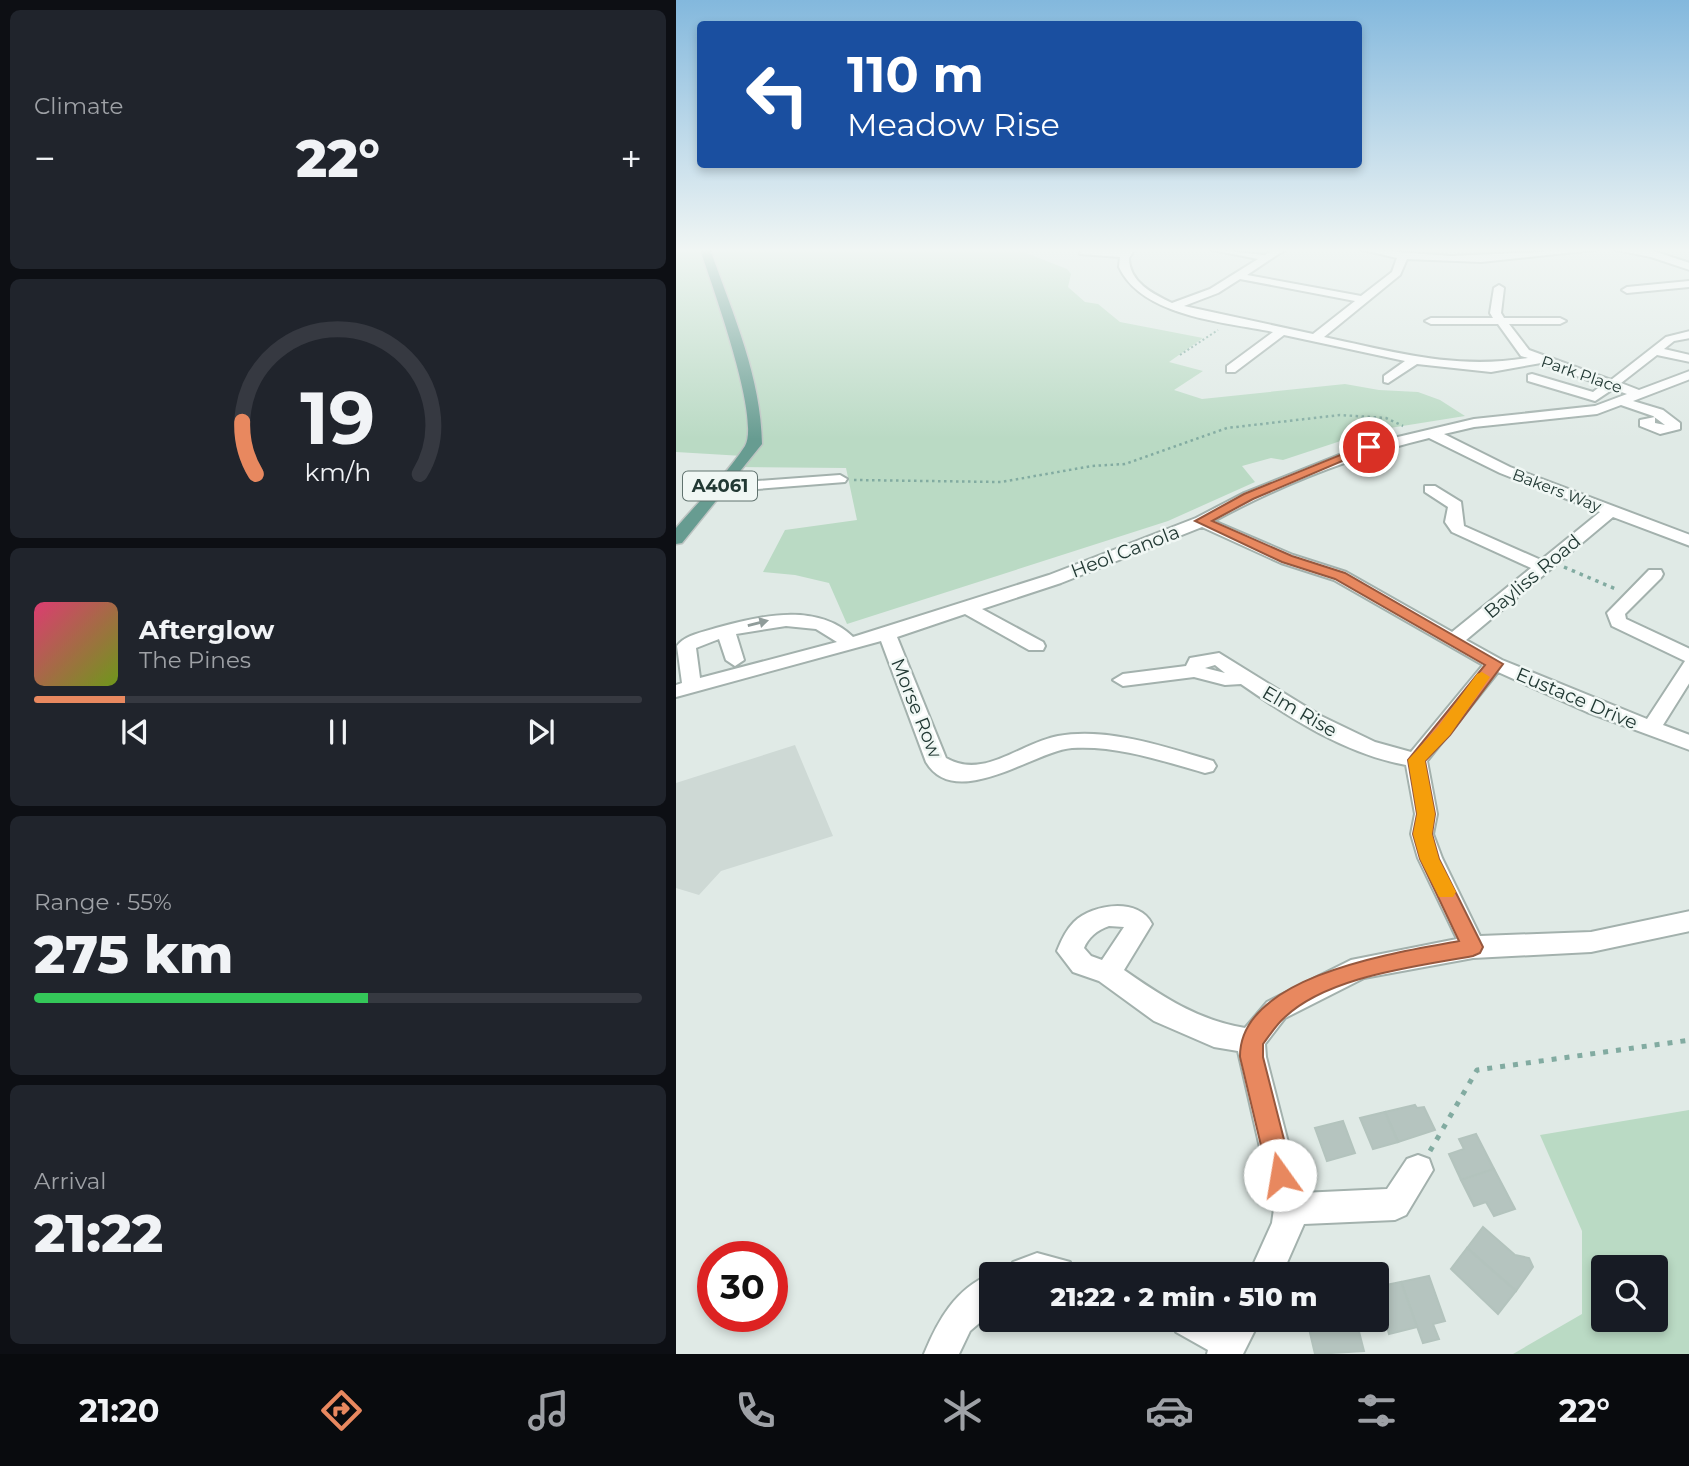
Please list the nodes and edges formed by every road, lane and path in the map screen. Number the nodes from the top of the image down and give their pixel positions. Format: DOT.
graph roads {
  1 [pos="725,312"];
  2 [pos="1194,312"];
  3 [pos="1350,312"];
  4 [pos="1495,312"];
  5 [pos="1231,321"];
  6 [pos="1431,321"];
  7 [pos="1501,321"];
  8 [pos="1560,321"];
  9 [pos="1281,332"];
  10 [pos="1689,334"];
  11 [pos="1316,338"];
  12 [pos="1656,351"];
  13 [pos="1180,355"];
  14 [pos="1539,359"];
  15 [pos="1689,359"];
  16 [pos="1415,360"];
  17 [pos="1231,369"];
  18 [pos="1689,375"];
  19 [pos="1388,379"];
  20 [pos="1532,379"];
  21 [pos="1624,384"];
  22 [pos="1621,401"];
  23 [pos="1650,420"];
  24 [pos="1424,433"];
  25 [pos="840,480"];
  26 [pos="718,488"];
  27 [pos="1430,489"];
  28 [pos="1611,511"];
  29 [pos="1202,521"];
  30 [pos="676,540"];
  31 [pos="1689,541"];
  32 [pos="1547,564"];
  33 [pos="1655,574"];
  34 [pos="1633,596"];
  35 [pos="967,608"];
  36 [pos="726,631"];
  37 [pos="887,634"];
  38 [pos="1453,641"];
  39 [pos="849,645"];
  40 [pos="1036,646"];
  41 [pos="680,650"];
  42 [pos="1689,657"];
  43 [pos="735,660"];
  44 [pos="1495,664"];
  45 [pos="1689,666"];
  46 [pos="1123,680"];
  47 [pos="684,689"];
  48 [pos="1651,729"];
  49 [pos="1689,743"];
  50 [pos="1416,760"];
  51 [pos="1205,766"];
  52 [pos="1689,921"];
  53 [pos="1473,947"];
  54 [pos="1108,973"];
  55 [pos="1689,1040"];
  56 [pos="1251,1041"];
  57 [pos="1418,1170"];
  58 [pos="1290,1209"];
  59 [pos="1271,1262"];
  60 [pos="979,1301"];
  61 [pos="1216,1332"];
  62 [pos="1232,1339"];
  63 [pos="941,1354"];
  1 -- 26 [label="main road, A4061"];
  2 -- 5 [label="street"];
  3 -- 11 [label="street"];
  4 -- 7 [label="street"];
  5 -- 9 [label="street"];
  5 -- 13 [label="path"];
  6 -- 7 [label="street"];
  7 -- 8 [label="street"];
  7 -- 14 [label="street, Park Place"];
  9 -- 11 [label="street"];
  9 -- 17 [label="street"];
  10 -- 12 [label="street"];
  11 -- 16 [label="street"];
  12 -- 15 [label="street"];
  12 -- 21 [label="street"];
  14 -- 16 [label="street"];
  14 -- 21 [label="street, Park Place"];
  16 -- 19 [label="street"];
  18 -- 21 [label="street, Heol Canola"];
  20 -- 21 [label="street"];
  21 -- 22 [label="street, Heol Canola"];
  22 -- 23 [label="street"];
  22 -- 24 [label="street, Heol Canola"];
  24 -- 25 [label="path"];
  24 -- 28 [label="street, Bakers Way"];
  24 -- 29 [label="street, Heol Canola"];
  25 -- 26 [label="street"];
  26 -- 30 [label="main road, A4061"];
  27 -- 32 [label="street"];
  28 -- 31 [label="street, Bakers Way"];
  28 -- 32 [label="street, Bayliss Road"];
  29 -- 35 [label="street, Heol Canola"];
  29 -- 38 [label="street, Eustace Drive"];
  32 -- 34 [label="path"];
  32 -- 38 [label="street, Bayliss Road"];
  33 -- 34 [label="street"];
  34 -- 42 [label="street"];
  35 -- 37 [label="street, Heol Canola"];
  35 -- 40 [label="street"];
  36 -- 39 [label="street, one-way"];
  36 -- 41 [label="street"];
  36 -- 43 [label="street"];
  37 -- 39 [label="street, Heol Canola"];
  37 -- 51 [label="street, Morse Row"];
  38 -- 44 [label="street, Eustace Drive"];
  39 -- 47 [label="street, Heol Canola"];
  41 -- 47 [label="street"];
  44 -- 48 [label="street, Eustace Drive"];
  44 -- 50 [label="street"];
  45 -- 48 [label="street"];
  46 -- 50 [label="street, Elm Rise"];
  48 -- 49 [label="street, Eustace Drive"];
  50 -- 53 [label="street"];
  52 -- 53 [label="street"];
  53 -- 56 [label="street"];
  54 -- 56 [label="street"];
  55 -- 57 [label="path"];
  56 -- 58 [label="street"];
  57 -- 58 [label="street"];
  58 -- 59 [label="street"];
  60 -- 63 [label="street"];
  61 -- 62 [label="street"];
}
